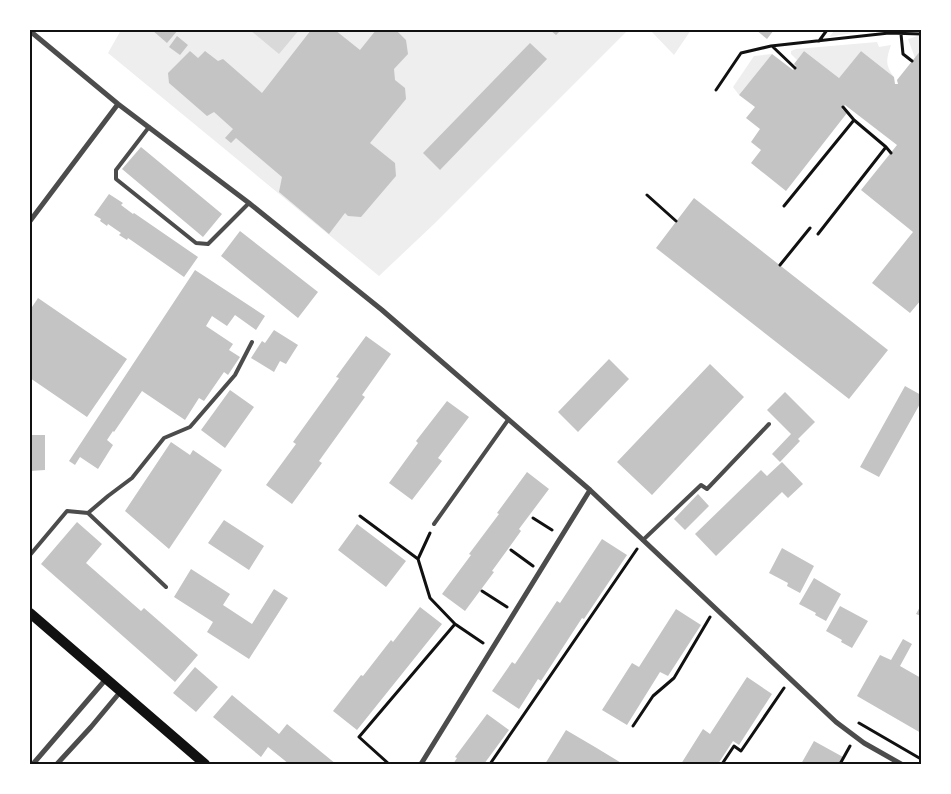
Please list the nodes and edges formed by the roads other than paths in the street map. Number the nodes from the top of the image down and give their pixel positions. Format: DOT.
graph roads {
  1 [pos="30,31"];
  2 [pos="118,104"];
  3 [pos="149,127"];
  4 [pos="249,203"];
  5 [pos="30,221"];
  6 [pos="252,342"];
  7 [pos="508,420"];
  8 [pos="769,424"];
  9 [pos="590,490"];
  10 [pos="88,513"];
  11 [pos="434,524"];
  12 [pos="643,540"];
  13 [pos="30,555"];
  14 [pos="166,587"];
  15 [pos="30,613"];
  16 [pos="106,678"];
  17 [pos="121,691"];
  18 [pos="33,764"];
  19 [pos="57,764"];
  20 [pos="206,764"];
  21 [pos="421,764"];
  22 [pos="901,764"];
  1 -- 2 [label="street"];
  2 -- 3 [label="street"];
  2 -- 5 [label="street"];
  3 -- 4 [label="street"];
  3 -- 4 [label="lane"];
  4 -- 7 [label="street"];
  6 -- 10 [label="lane"];
  7 -- 9 [label="street"];
  7 -- 11 [label="lane"];
  8 -- 12 [label="lane"];
  9 -- 12 [label="street"];
  9 -- 21 [label="street"];
  10 -- 13 [label="lane"];
  10 -- 14 [label="lane"];
  12 -- 22 [label="street"];
  15 -- 16 [label="main road"];
  16 -- 17 [label="main road"];
  16 -- 18 [label="street"];
  17 -- 19 [label="street"];
  17 -- 20 [label="main road"];
}
